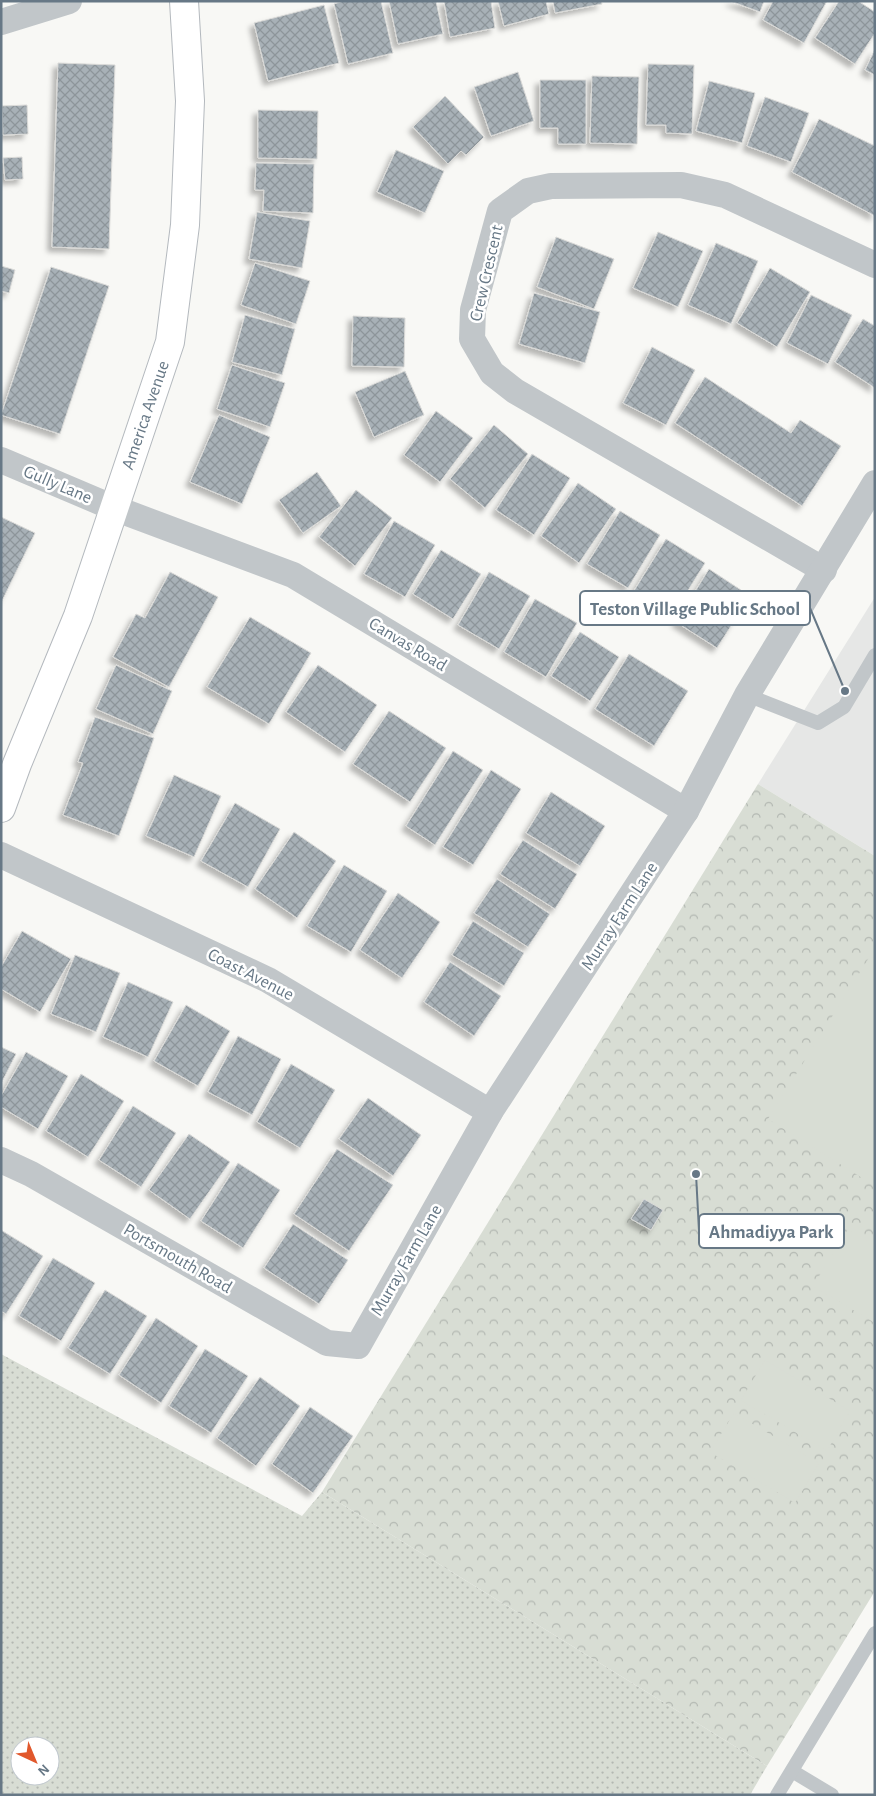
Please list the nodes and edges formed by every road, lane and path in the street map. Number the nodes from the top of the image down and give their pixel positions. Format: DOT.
graph roads {
  1 [pos="68,1"];
  2 [pos="184,1"];
  3 [pos="1,22"];
  4 [pos="875,265"];
  5 [pos="1,460"];
  6 [pos="875,483"];
  7 [pos="114,508"];
  8 [pos="824,570"];
  9 [pos="875,655"];
  10 [pos="747,695"];
  11 [pos="1,808"];
  12 [pos="686,811"];
  13 [pos="1,855"];
  14 [pos="490,1112"];
  15 [pos="1,1160"];
  16 [pos="358,1346"];
  17 [pos="875,1633"];
  18 [pos="792,1771"];
  19 [pos="777,1795"];
  20 [pos="832,1795"];
  1 -- 3 [label="street"];
  2 -- 7 [label="street, America Avenue"];
  4 -- 8 [label="street, Crew Crescent"];
  5 -- 7 [label="street, Gully Lane"];
  6 -- 8 [label="street, Murray Farm Lane"];
  7 -- 11 [label="street, America Avenue"];
  7 -- 12 [label="street, Canvas Road"];
  8 -- 10 [label="street, Murray Farm Lane"];
  9 -- 10 [label="lane"];
  10 -- 12 [label="street, Murray Farm Lane"];
  12 -- 14 [label="street, Murray Farm Lane"];
  13 -- 14 [label="street, Coast Avenue"];
  14 -- 16 [label="street, Murray Farm Lane"];
  15 -- 16 [label="street, Portsmouth Road"];
  17 -- 18 [label="lane"];
  18 -- 19 [label="lane"];
  18 -- 20 [label="lane"];
}
